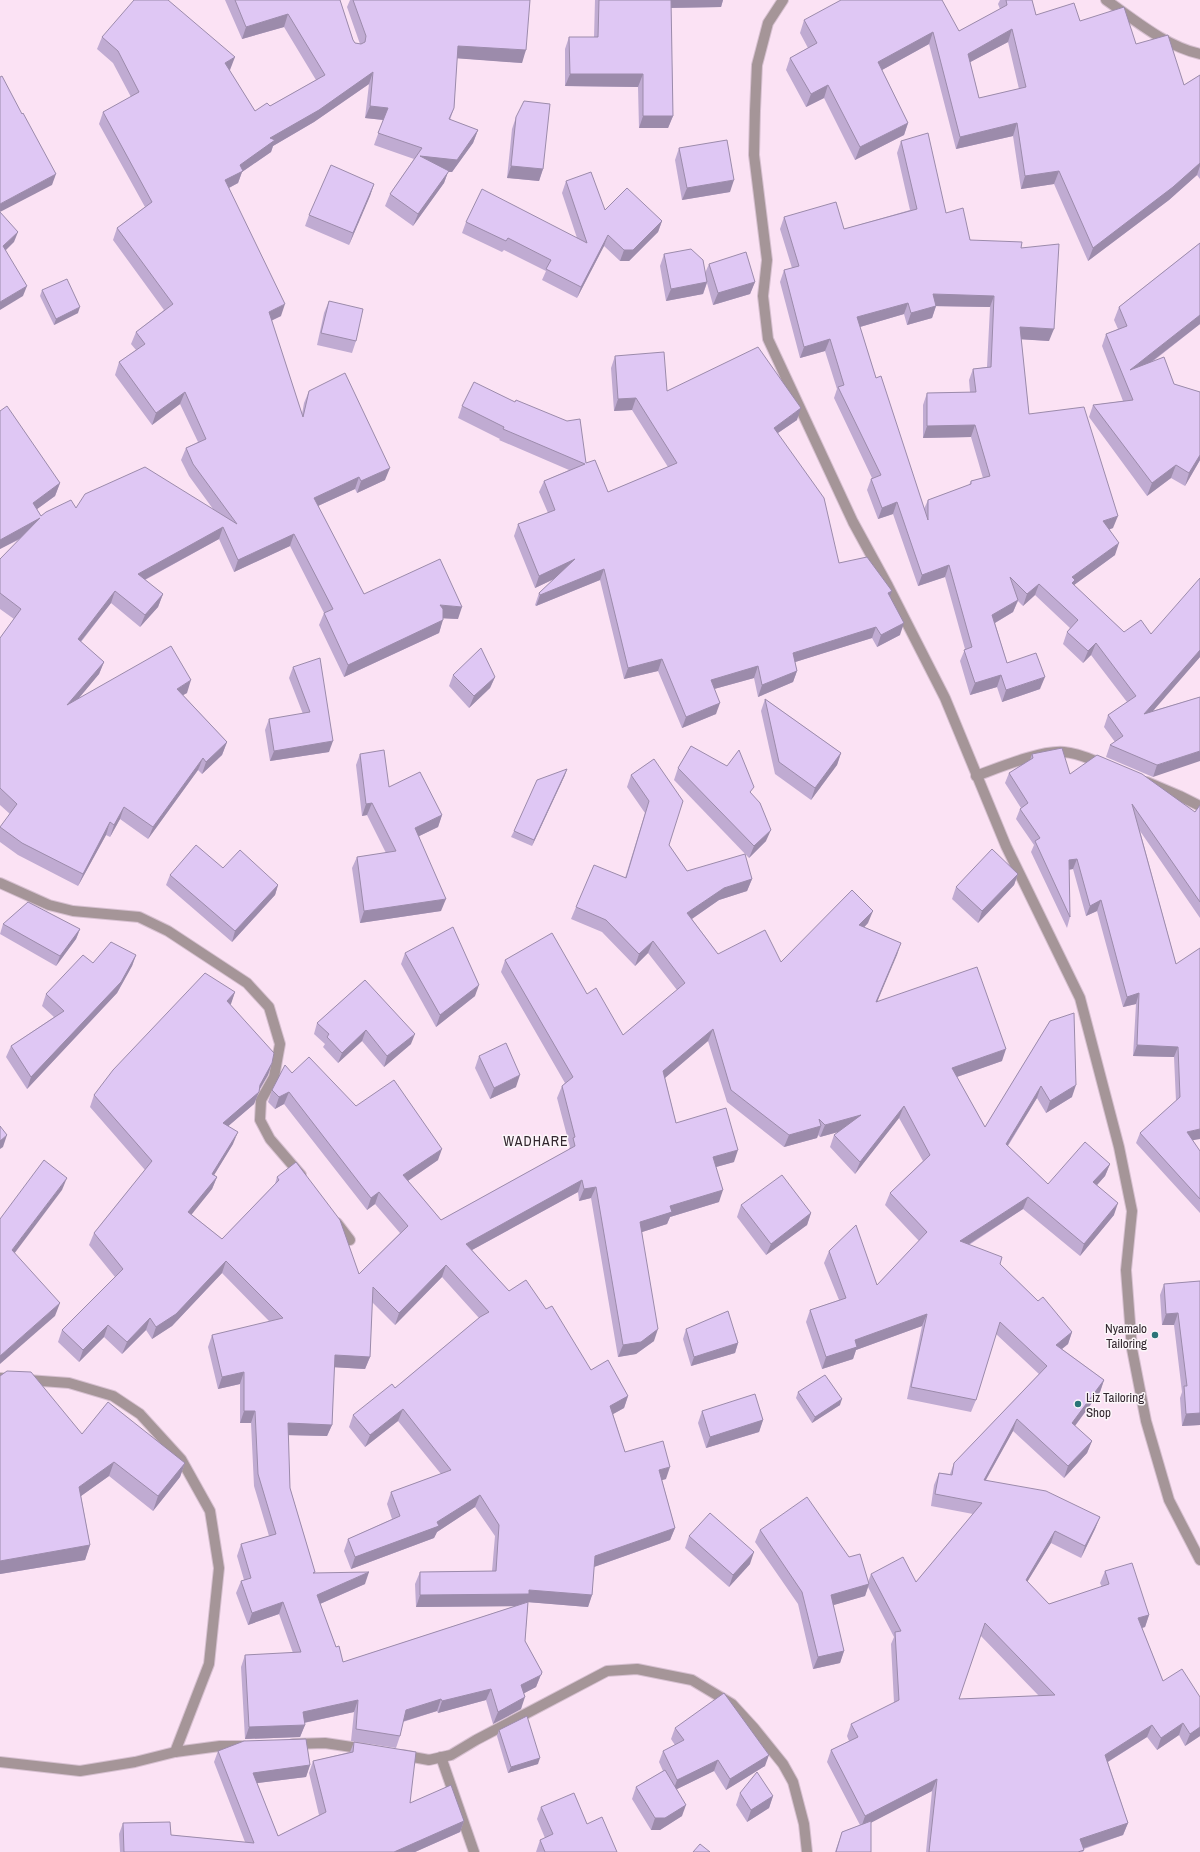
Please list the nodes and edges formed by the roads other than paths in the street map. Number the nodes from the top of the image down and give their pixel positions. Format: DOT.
graph roads {
  1 [pos="783,0"];
  2 [pos="1106,0"];
  3 [pos="1200,54"];
  4 [pos="1110,766"];
  5 [pos="976,776"];
  6 [pos="1138,778"];
  7 [pos="1200,806"];
  8 [pos="0,883"];
  9 [pos="307,1182"];
  10 [pos="330,1214"];
  11 [pos="350,1240"];
  12 [pos="0,1378"];
  13 [pos="1200,1560"];
  14 [pos="280,1745"];
  15 [pos="250,1746"];
  16 [pos="376,1751"];
  17 [pos="175,1752"];
  18 [pos="390,1753"];
  19 [pos="441,1758"];
  20 [pos="0,1762"];
  21 [pos="474,1852"];
  22 [pos="807,1852"];
  1 -- 5 [label="street"];
  2 -- 3 [label="street"];
  4 -- 5 [label="street"];
  5 -- 13 [label="street"];
  6 -- 7 [label="street"];
  8 -- 9 [label="street"];
  10 -- 11 [label="street"];
  12 -- 17 [label="street"];
  14 -- 16 [label="street"];
  15 -- 17 [label="street"];
  17 -- 20 [label="street"];
  18 -- 19 [label="street"];
  19 -- 21 [label="street"];
  19 -- 22 [label="street"];
}
